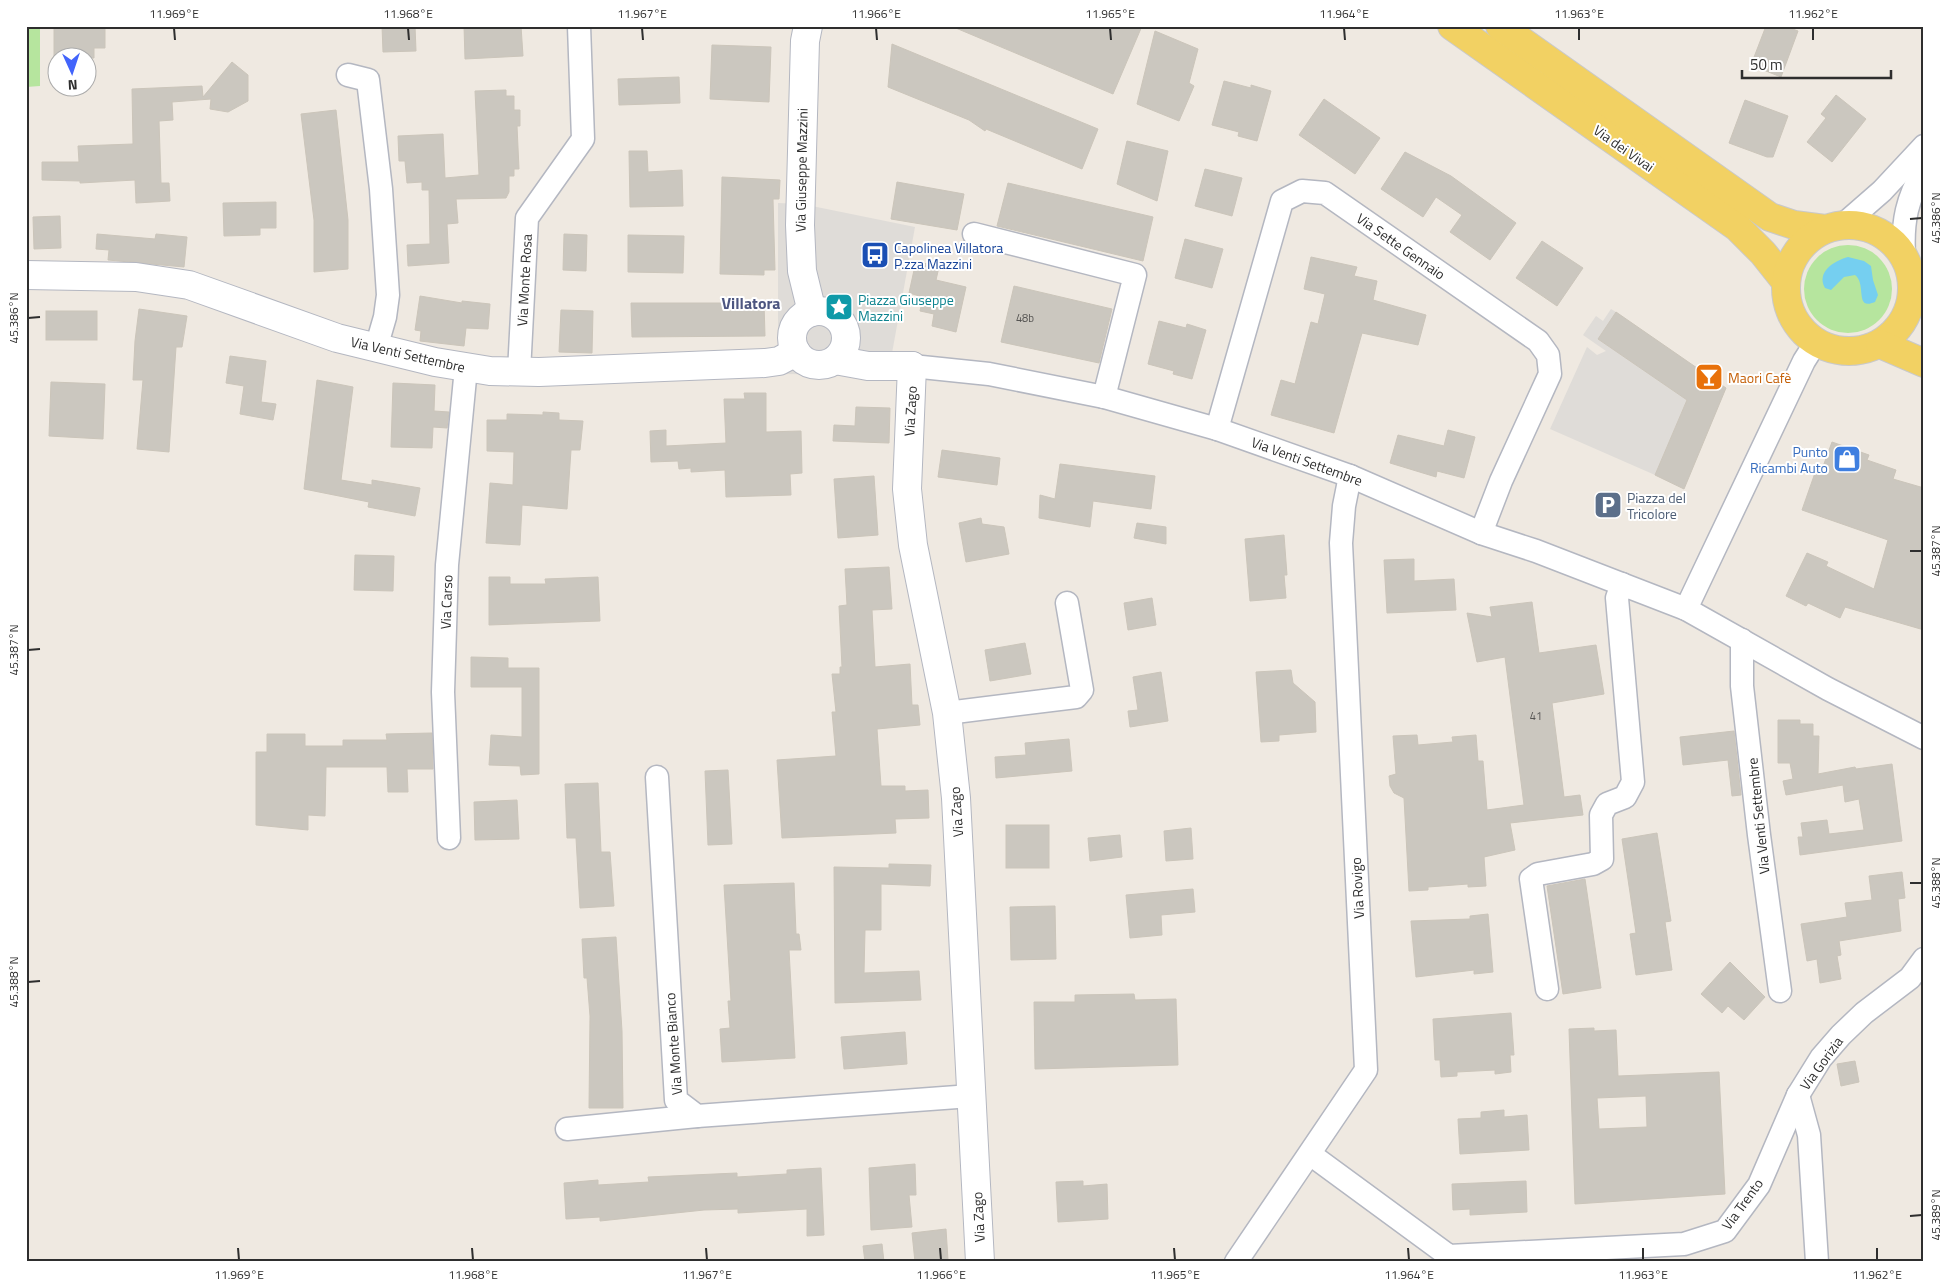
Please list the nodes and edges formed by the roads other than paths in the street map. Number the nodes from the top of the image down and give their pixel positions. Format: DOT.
graph roads {
  1 [pos="579,26"];
  2 [pos="808,26"];
  3 [pos="1452,26"];
  4 [pos="1500,26"];
  5 [pos="348,75"];
  6 [pos="1924,146"];
  7 [pos="1924,169"];
  8 [pos="1834,227"];
  9 [pos="974,234"];
  10 [pos="1904,255"];
  11 [pos="26,275"];
  12 [pos="1786,282"];
  13 [pos="1918,304"];
  14 [pos="812,312"];
  15 [pos="846,331"];
  16 [pos="1816,342"];
  17 [pos="1880,344"];
  18 [pos="376,348"];
  19 [pos="796,352"];
  20 [pos="834,360"];
  21 [pos="1924,363"];
  22 [pos="912,366"];
  23 [pos="466,368"];
  24 [pos="519,372"];
  25 [pos="1104,397"];
  26 [pos="1217,429"];
  27 [pos="1350,476"];
  28 [pos="1482,533"];
  29 [pos="1622,584"];
  30 [pos="1066,603"];
  31 [pos="1686,609"];
  32 [pos="1742,640"];
  33 [pos="947,713"];
  34 [pos="1924,738"];
  35 [pos="657,777"];
  36 [pos="449,838"];
  37 [pos="1924,959"];
  38 [pos="1547,990"];
  39 [pos="1780,990"];
  40 [pos="1798,1095"];
  41 [pos="971,1096"];
  42 [pos="697,1116"];
  43 [pos="568,1129"];
  44 [pos="1310,1154"];
  45 [pos="980,1262"];
  46 [pos="1236,1262"];
  47 [pos="1817,1262"];
  1 -- 24 [label="street, Via Monte Rosa"];
  2 -- 14 [label="street, Via Giuseppe Mazzini"];
  3 -- 12 [label="main road, Via dei Vivai"];
  4 -- 8 [label="main road, Via dei Vivai"];
  5 -- 18 [label="street"];
  6 -- 8 [label="street"];
  7 -- 10 [label="street"];
  8 -- 10 [label="main road"];
  8 -- 12 [label="main road"];
  9 -- 25 [label="street"];
  10 -- 13 [label="main road"];
  11 -- 18 [label="street, Via Venti Settembre"];
  12 -- 16 [label="main road"];
  13 -- 17 [label="main road"];
  14 -- 15 [label="street"];
  14 -- 19 [label="street"];
  15 -- 20 [label="street"];
  15 -- 22 [label="street"];
  16 -- 17 [label="main road"];
  16 -- 31 [label="street"];
  17 -- 21 [label="main road"];
  18 -- 23 [label="street, Via Venti Settembre"];
  19 -- 20 [label="street"];
  19 -- 24 [label="street, Via Venti Settembre"];
  20 -- 22 [label="street"];
  22 -- 25 [label="street, Via Venti Settembre"];
  22 -- 33 [label="street, Via Zago"];
  23 -- 24 [label="street, Via Venti Settembre"];
  23 -- 36 [label="street, Via Carso"];
  25 -- 26 [label="street, Via Venti Settembre"];
  26 -- 27 [label="street, Via Venti Settembre"];
  26 -- 28 [label="street, Via Sette Gennaio"];
  27 -- 28 [label="street, Via Venti Settembre"];
  27 -- 44 [label="street, Via Rovigo"];
  28 -- 29 [label="street, Via Venti Settembre"];
  29 -- 31 [label="street, Via Venti Settembre"];
  29 -- 38 [label="street"];
  30 -- 33 [label="street"];
  31 -- 32 [label="street, Via Venti Settembre"];
  32 -- 34 [label="street, Via Venti Settembre"];
  32 -- 39 [label="street, Via Venti Settembre"];
  33 -- 41 [label="street, Via Zago"];
  35 -- 42 [label="street, Via Monte Bianco"];
  37 -- 40 [label="street, Via Gorizia"];
  40 -- 44 [label="street, Via Trento"];
  40 -- 47 [label="street, Via Gorizia"];
  41 -- 42 [label="street"];
  41 -- 45 [label="street, Via Zago"];
  42 -- 43 [label="street"];
  44 -- 46 [label="street, Via Rovigo"];
}
